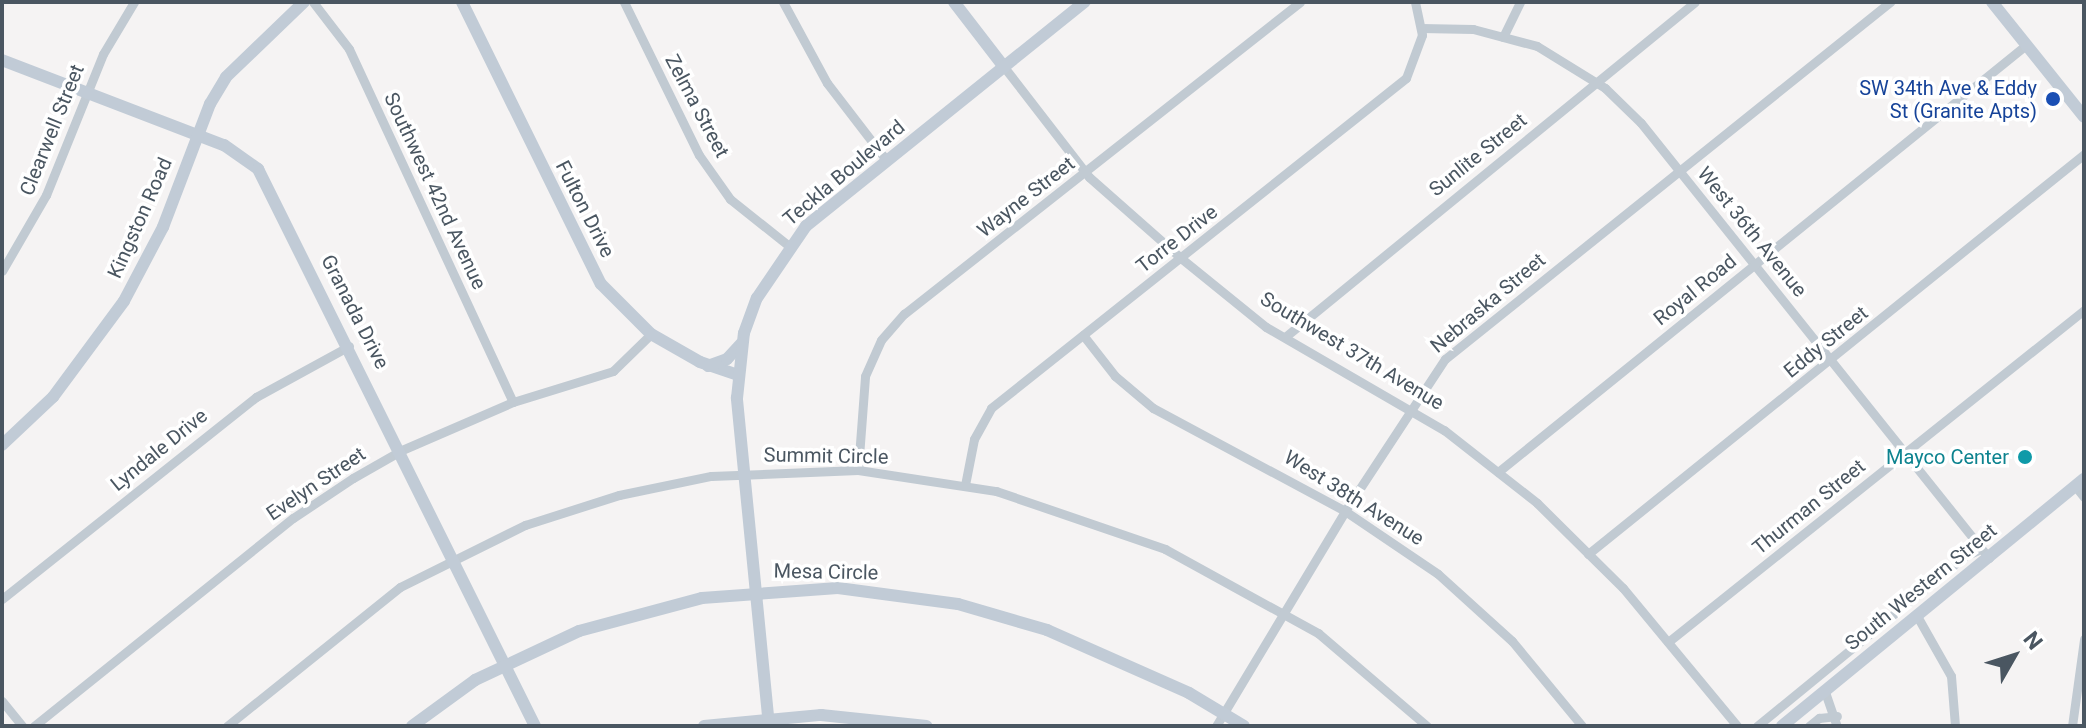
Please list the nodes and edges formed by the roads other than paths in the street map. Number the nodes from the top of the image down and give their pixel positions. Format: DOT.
graph roads {
  1 [pos="134,2"];
  2 [pos="304,2"];
  3 [pos="313,2"];
  4 [pos="462,2"];
  5 [pos="624,2"];
  6 [pos="783,2"];
  7 [pos="954,2"];
  8 [pos="1085,2"];
  9 [pos="1300,2"];
  10 [pos="1415,2"];
  11 [pos="1520,2"];
  12 [pos="1695,2"];
  13 [pos="1890,2"];
  14 [pos="1992,2"];
  15 [pos="1421,28"];
  16 [pos="1503,37"];
  17 [pos="2026,45"];
  18 [pos="2,60"];
  19 [pos="1004,67"];
  20 [pos="1596,83"];
  21 [pos="87,93"];
  22 [pos="2084,117"];
  23 [pos="198,134"];
  24 [pos="2084,154"];
  25 [pos="887,161"];
  26 [pos="1679,171"];
  27 [pos="1086,173"];
  28 [pos="789,246"];
  29 [pos="1182,259"];
  30 [pos="1754,265"];
  31 [pos="2,271"];
  32 [pos="2084,310"];
  33 [pos="651,334"];
  34 [pos="1083,335"];
  35 [pos="1285,337"];
  36 [pos="743,342"];
  37 [pos="349,346"];
  38 [pos="1831,361"];
  39 [pos="708,366"];
  40 [pos="737,375"];
  41 [pos="513,402"];
  42 [pos="1411,411"];
  43 [pos="2,445"];
  44 [pos="402,450"];
  45 [pos="1905,453"];
  46 [pos="858,470"];
  47 [pos="1498,472"];
  48 [pos="745,473"];
  49 [pos="2079,482"];
  50 [pos="965,485"];
  51 [pos="2084,497"];
  52 [pos="1345,511"];
  53 [pos="1588,554"];
  54 [pos="1985,554"];
  55 [pos="453,558"];
  56 [pos="755,591"];
  57 [pos="2,599"];
  58 [pos="1284,612"];
  59 [pos="1917,616"];
  60 [pos="2084,639"];
  61 [pos="1668,642"];
  62 [pos="505,665"];
  63 [pos="1825,692"];
  64 [pos="2,701"];
  65 [pos="1223,714"];
  66 [pos="768,721"];
  67 [pos="1837,721"];
  68 [pos="22,726"];
  69 [pos="34,726"];
  70 [pos="227,726"];
  71 [pos="412,726"];
  72 [pos="535,726"];
  73 [pos="704,726"];
  74 [pos="926,726"];
  75 [pos="1216,726"];
  76 [pos="1244,726"];
  77 [pos="1427,726"];
  78 [pos="1582,726"];
  79 [pos="1737,726"];
  80 [pos="1757,726"];
  81 [pos="1782,726"];
  82 [pos="1809,726"];
  83 [pos="1955,726"];
  84 [pos="2072,726"];
  1 -- 21 [label="street, Clearwell Street"];
  2 -- 23 [label="street, Kingston Road"];
  3 -- 41 [label="street, Southwest 42nd Avenue"];
  4 -- 33 [label="street, Fulton Drive"];
  5 -- 28 [label="street, Zelma Street"];
  6 -- 25 [label="street"];
  7 -- 19 [label="street, Southwest 37th Avenue"];
  8 -- 19 [label="street, Teckla Boulevard"];
  9 -- 27 [label="street, Wayne Street"];
  10 -- 15 [label="street"];
  11 -- 16 [label="street"];
  12 -- 20 [label="street, Sunlite Street"];
  13 -- 26 [label="street, Nebraska Street"];
  14 -- 17 [label="street"];
  15 -- 16 [label="street, West 36th Avenue"];
  15 -- 29 [label="street, Torre Drive"];
  16 -- 20 [label="street, West 36th Avenue"];
  17 -- 22 [label="street"];
  17 -- 30 [label="street, Royal Road"];
  18 -- 21 [label="street, Granada Drive"];
  19 -- 25 [label="street, Teckla Boulevard"];
  19 -- 27 [label="street, Southwest 37th Avenue"];
  20 -- 26 [label="street, West 36th Avenue"];
  20 -- 35 [label="street, Sunlite Street"];
  21 -- 23 [label="street, Granada Drive"];
  21 -- 31 [label="street, Clearwell Street"];
  23 -- 37 [label="street, Granada Drive"];
  23 -- 43 [label="street, Kingston Road"];
  24 -- 38 [label="street, Eddy Street"];
  25 -- 28 [label="street, Teckla Boulevard"];
  26 -- 30 [label="street, West 36th Avenue"];
  26 -- 42 [label="street, Nebraska Street"];
  27 -- 29 [label="street, Southwest 37th Avenue"];
  27 -- 46 [label="street, Wayne Street"];
  28 -- 36 [label="street, Teckla Boulevard"];
  29 -- 34 [label="street, Torre Drive"];
  29 -- 35 [label="street, Southwest 37th Avenue"];
  30 -- 38 [label="street, West 36th Avenue"];
  30 -- 47 [label="street, Royal Road"];
  32 -- 45 [label="street, Thurman Street"];
  33 -- 39 [label="street, Fulton Drive"];
  33 -- 41 [label="street, Evelyn Street"];
  34 -- 50 [label="street, Torre Drive"];
  34 -- 52 [label="street, West 38th Avenue"];
  35 -- 42 [label="street, Southwest 37th Avenue"];
  36 -- 39 [label="street"];
  36 -- 40 [label="street, Teckla Boulevard"];
  37 -- 44 [label="street, Granada Drive"];
  37 -- 57 [label="street, Lyndale Drive"];
  38 -- 45 [label="street, West 36th Avenue"];
  38 -- 53 [label="street, Eddy Street"];
  39 -- 40 [label="street, Fulton Drive"];
  40 -- 48 [label="street, Teckla Boulevard"];
  41 -- 44 [label="street, Evelyn Street"];
  42 -- 47 [label="street, Southwest 37th Avenue"];
  42 -- 52 [label="street, Nebraska Street"];
  44 -- 55 [label="street, Granada Drive"];
  44 -- 69 [label="street, Evelyn Street"];
  45 -- 54 [label="street, West 36th Avenue"];
  45 -- 61 [label="street, Thurman Street"];
  46 -- 48 [label="street, Summit Circle"];
  46 -- 50 [label="street, Summit Circle"];
  47 -- 53 [label="street, Southwest 37th Avenue"];
  48 -- 55 [label="street, Summit Circle"];
  48 -- 56 [label="street, Teckla Boulevard"];
  49 -- 51 [label="street"];
  49 -- 54 [label="street, South Western Street"];
  50 -- 58 [label="street, Summit Circle"];
  52 -- 58 [label="street, Nebraska Street"];
  52 -- 78 [label="street, West 38th Avenue"];
  53 -- 61 [label="street, Southwest 37th Avenue"];
  54 -- 59 [label="street, South Western Street"];
  54 -- 80 [label="street"];
  55 -- 62 [label="street, Granada Drive"];
  55 -- 70 [label="street, Summit Circle"];
  56 -- 62 [label="street, Mesa Circle"];
  56 -- 65 [label="street, Mesa Circle"];
  56 -- 66 [label="street, Teckla Boulevard"];
  58 -- 65 [label="street, Nebraska Street"];
  58 -- 77 [label="street, Summit Circle"];
  59 -- 63 [label="street, South Western Street"];
  59 -- 83 [label="street"];
  60 -- 84 [label="street"];
  61 -- 79 [label="street, Southwest 37th Avenue"];
  62 -- 71 [label="street, Mesa Circle"];
  62 -- 72 [label="street, Granada Drive"];
  63 -- 67 [label="street"];
  63 -- 81 [label="street, South Western Street"];
  64 -- 68 [label="street"];
  65 -- 75 [label="street, Nebraska Street"];
  65 -- 76 [label="street, Mesa Circle"];
  66 -- 73 [label="street"];
  66 -- 74 [label="street"];
  67 -- 82 [label="street"];
}
